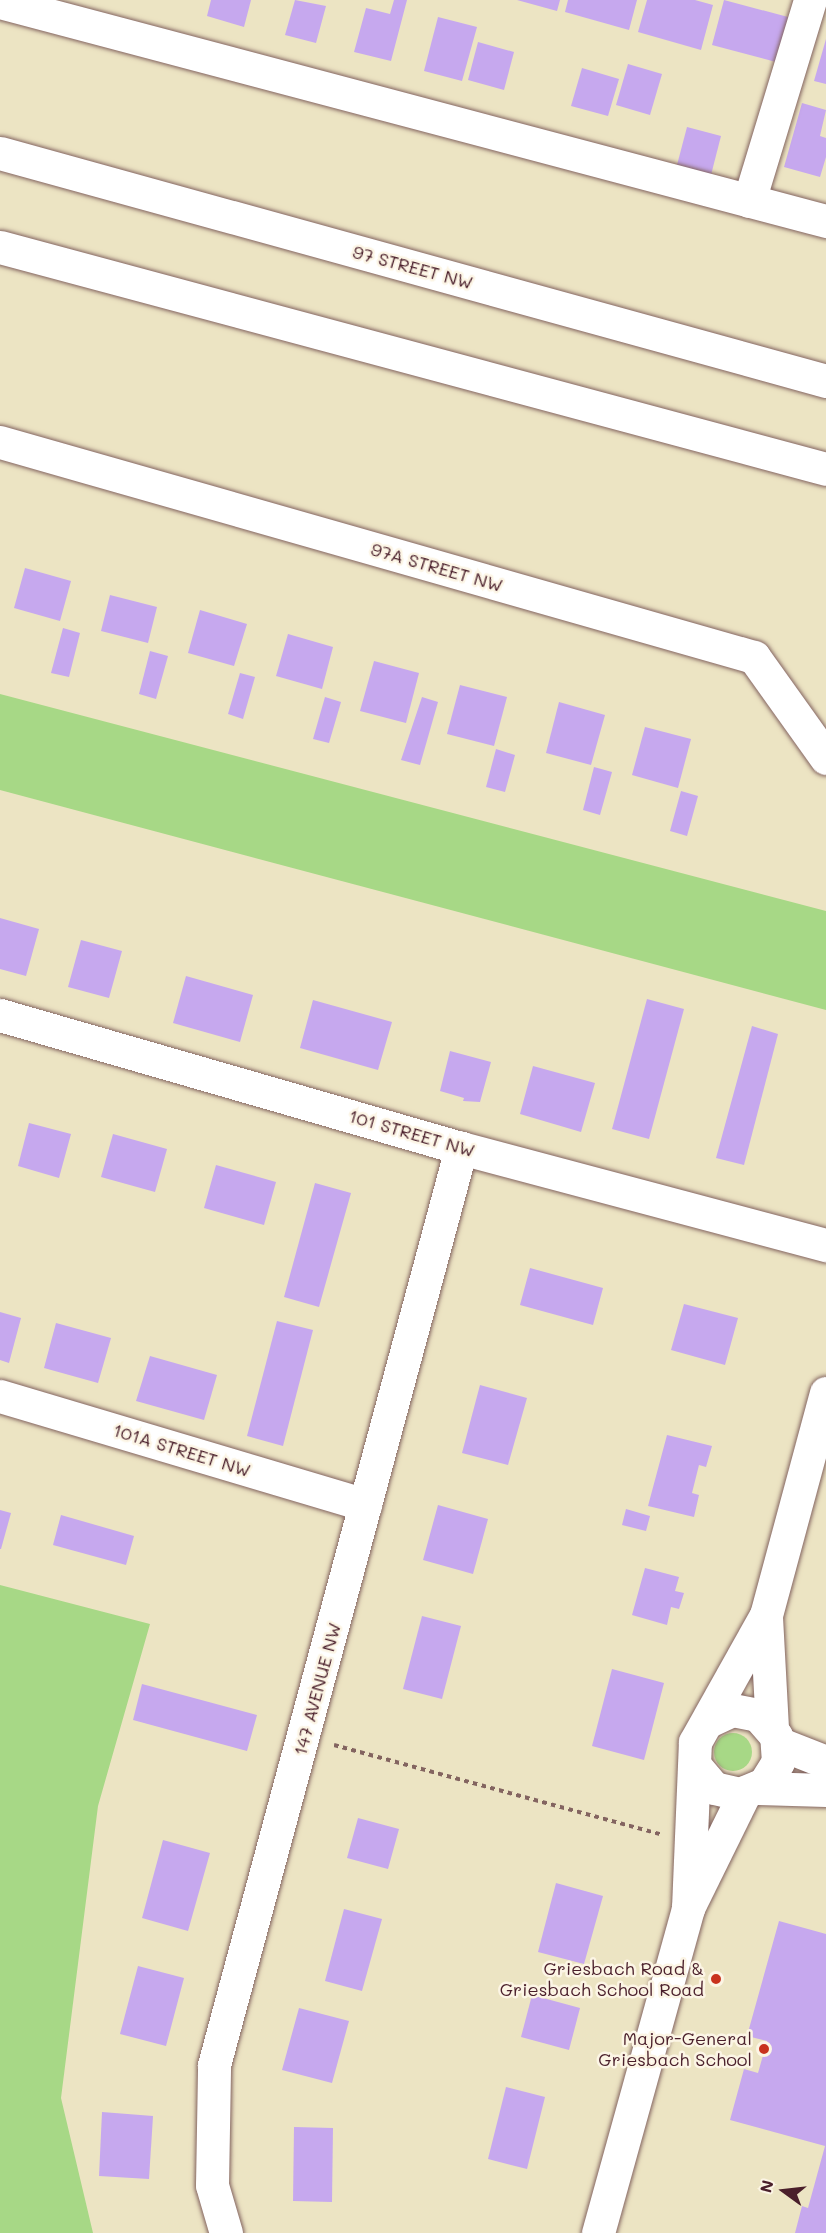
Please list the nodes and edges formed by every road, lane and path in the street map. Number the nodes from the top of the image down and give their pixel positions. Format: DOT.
graph roads {
  1 [pos="810,0"];
  2 [pos="0,2"];
  3 [pos="0,153"];
  4 [pos="749,201"];
  5 [pos="826,221"];
  6 [pos="0,247"];
  7 [pos="826,381"];
  8 [pos="0,442"];
  9 [pos="826,469"];
  10 [pos="826,758"];
  11 [pos="0,1015"];
  12 [pos="461,1148"];
  13 [pos="826,1245"];
  14 [pos="826,1393"];
  15 [pos="0,1396"];
  16 [pos="365,1505"];
  17 [pos="766,1615"];
  18 [pos="708,1720"];
  19 [pos="775,1736"];
  20 [pos="304,1737"];
  21 [pos="826,1762"];
  22 [pos="697,1768"];
  23 [pos="751,1790"];
  24 [pos="826,1790"];
  25 [pos="665,1836"];
  26 [pos="688,1908"];
  27 [pos="226,2233"];
  28 [pos="598,2233"];
  1 -- 4 [label="street"];
  2 -- 4 [label="street"];
  3 -- 7 [label="street, 97 STREET NW"];
  4 -- 5 [label="street"];
  6 -- 9 [label="street"];
  8 -- 10 [label="street, 97A STREET NW"];
  11 -- 12 [label="street, 101 STREET NW"];
  12 -- 13 [label="street, 101 STREET NW"];
  12 -- 16 [label="street, 147 AVENUE NW"];
  14 -- 17 [label="street"];
  15 -- 16 [label="street, 101A STREET NW"];
  16 -- 20 [label="street, 147 AVENUE NW"];
  17 -- 18 [label="street"];
  17 -- 19 [label="street"];
  18 -- 19 [label="street"];
  18 -- 22 [label="street"];
  19 -- 21 [label="street"];
  19 -- 23 [label="street"];
  20 -- 25 [label="path"];
  20 -- 27 [label="street, 147 AVENUE NW"];
  22 -- 23 [label="street"];
  22 -- 26 [label="street"];
  23 -- 24 [label="street"];
  23 -- 26 [label="street"];
  26 -- 28 [label="street"];
}
